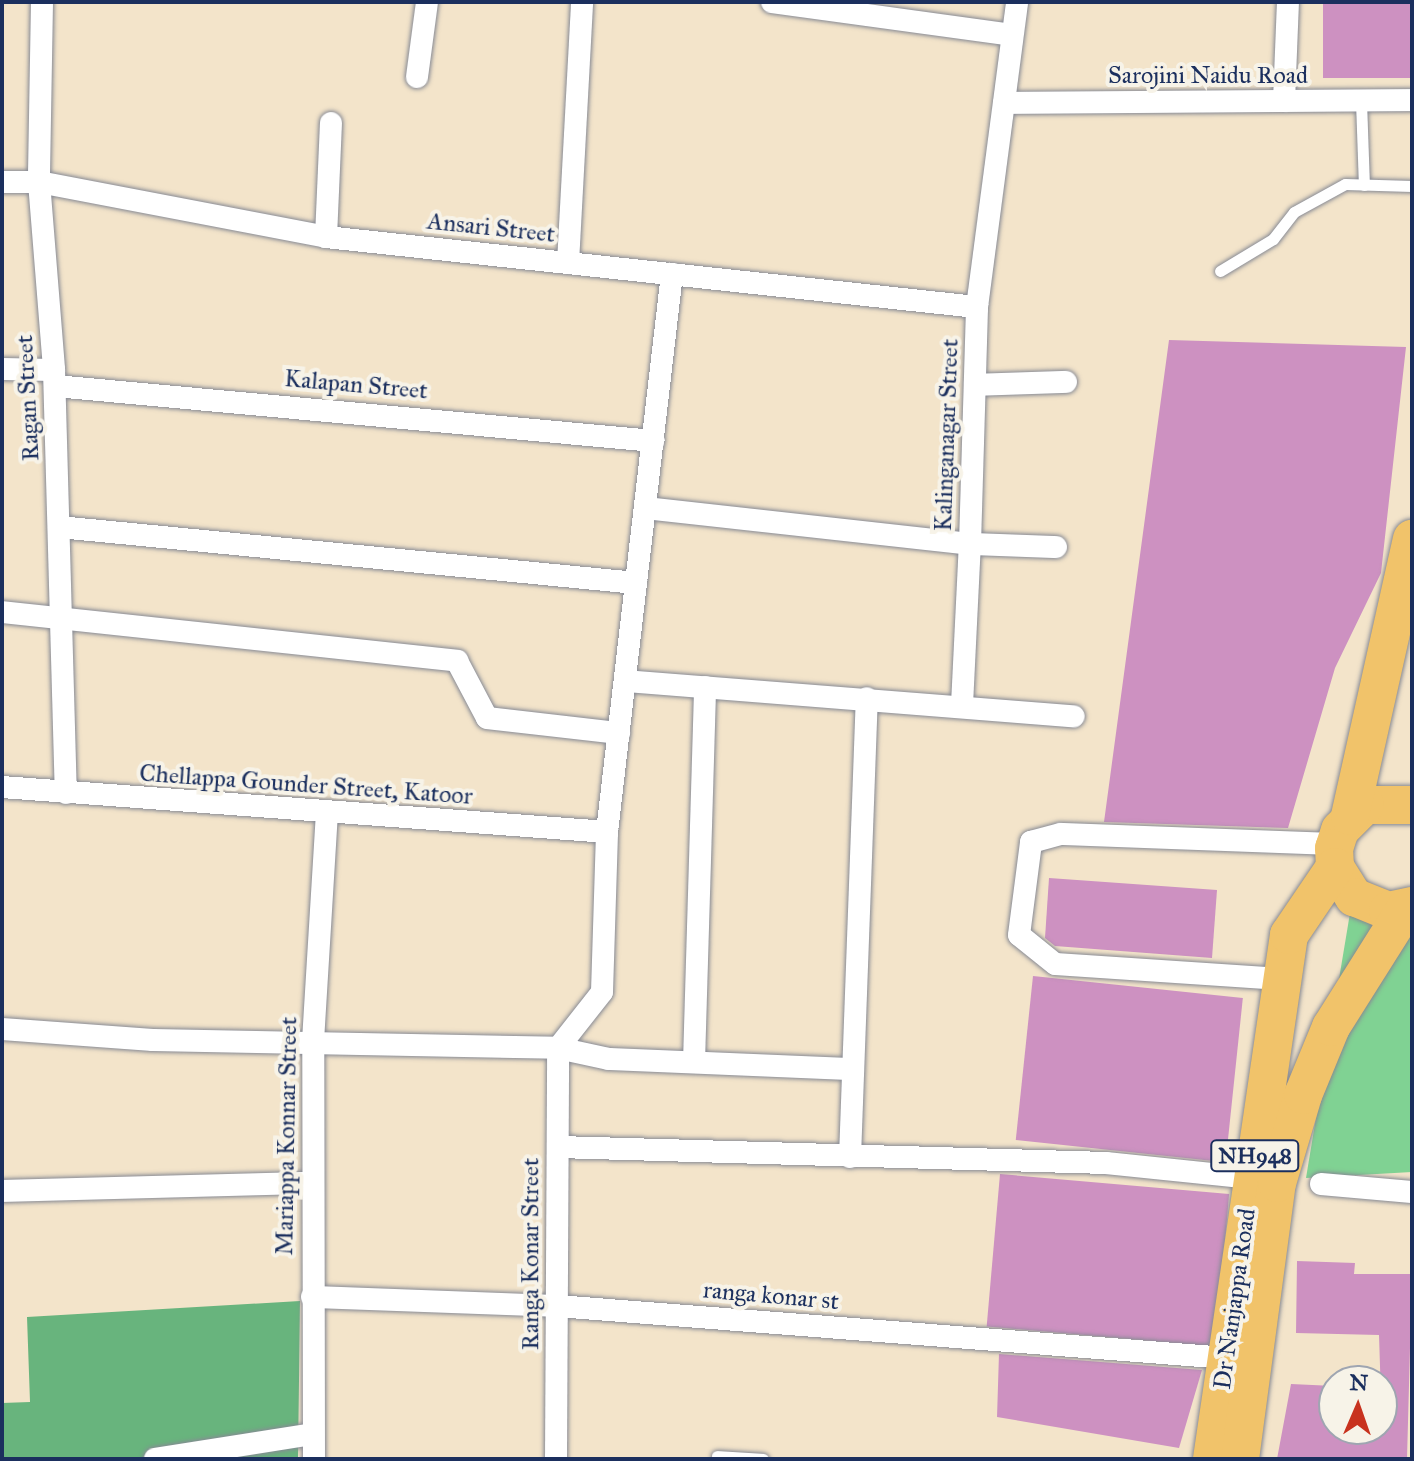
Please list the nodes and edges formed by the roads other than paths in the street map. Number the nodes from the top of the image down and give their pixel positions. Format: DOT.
graph roads {
  1 [pos="42,2"];
  2 [pos="427,2"];
  3 [pos="582,2"];
  4 [pos="772,2"];
  5 [pos="1017,2"];
  6 [pos="1288,2"];
  7 [pos="1012,35"];
  8 [pos="417,77"];
  9 [pos="1412,100"];
  10 [pos="1284,101"];
  11 [pos="1361,101"];
  12 [pos="1004,103"];
  13 [pos="331,123"];
  14 [pos="2,182"];
  15 [pos="39,182"];
  16 [pos="1364,185"];
  17 [pos="1412,186"];
  18 [pos="326,237"];
  19 [pos="568,263"];
  20 [pos="1220,271"];
  21 [pos="672,274"];
  22 [pos="977,307"];
  23 [pos="2,369"];
  24 [pos="55,378"];
  25 [pos="1066,382"];
  26 [pos="975,385"];
  27 [pos="653,441"];
  28 [pos="645,508"];
  29 [pos="59,527"];
  30 [pos="1412,539"];
  31 [pos="970,544"];
  32 [pos="1056,547"];
  33 [pos="636,583"];
  34 [pos="2,612"];
  35 [pos="61,618"];
  36 [pos="625,681"];
  37 [pos="705,687"];
  38 [pos="867,698"];
  39 [pos="962,705"];
  40 [pos="1074,716"];
  41 [pos="619,733"];
  42 [pos="2,787"];
  43 [pos="66,793"];
  44 [pos="1412,805"];
  45 [pos="327,815"];
  46 [pos="607,832"];
  47 [pos="1340,842"];
  48 [pos="1409,907"];
  49 [pos="1281,979"];
  50 [pos="2,1029"];
  51 [pos="313,1041"];
  52 [pos="558,1048"];
  53 [pos="694,1062"];
  54 [pos="850,1069"];
  55 [pos="558,1147"];
  56 [pos="850,1157"];
  57 [pos="1252,1178"];
  58 [pos="312,1183"];
  59 [pos="1321,1184"];
  60 [pos="2,1191"];
  61 [pos="1412,1192"];
  62 [pos="1255,1248"];
  63 [pos="312,1297"];
  64 [pos="557,1306"];
  65 [pos="1226,1358"];
  66 [pos="313,1434"];
  67 [pos="717,1456"];
  68 [pos="155,1459"];
  69 [pos="314,1459"];
  70 [pos="556,1459"];
  71 [pos="763,1459"];
  72 [pos="1212,1459"];
  73 [pos="1240,1459"];
  1 -- 15 [label="street, Ragan Street"];
  2 -- 8 [label="street"];
  3 -- 19 [label="street"];
  4 -- 7 [label="street"];
  5 -- 7 [label="street, Kalinganagar Street"];
  6 -- 10 [label="street"];
  7 -- 12 [label="street, Kalinganagar Street"];
  9 -- 11 [label="street, Sarojini Naidu Road"];
  10 -- 11 [label="street, Sarojini Naidu Road"];
  10 -- 12 [label="street, Sarojini Naidu Road"];
  11 -- 16 [label="lane"];
  12 -- 22 [label="street, Kalinganagar Street"];
  13 -- 18 [label="street"];
  14 -- 15 [label="street, Ansari Street"];
  15 -- 18 [label="street, Ansari Street"];
  15 -- 24 [label="street, Ragan Street"];
  16 -- 17 [label="lane"];
  16 -- 20 [label="lane"];
  18 -- 19 [label="street, Ansari Street"];
  19 -- 21 [label="street, Ansari Street"];
  21 -- 22 [label="street, Ansari Street"];
  21 -- 27 [label="street"];
  22 -- 26 [label="street, Kalinganagar Street"];
  23 -- 24 [label="street"];
  24 -- 27 [label="street, Kalapan Street"];
  24 -- 29 [label="street, Ragan Street"];
  25 -- 26 [label="street"];
  26 -- 31 [label="street, Kalinganagar Street"];
  27 -- 28 [label="street"];
  28 -- 31 [label="street, Kalinganagar Street"];
  28 -- 33 [label="street"];
  29 -- 33 [label="street"];
  29 -- 35 [label="street, Ragan Street"];
  30 -- 47 [label="highway, Dr Nanjappa Road / NH948"];
  31 -- 32 [label="street"];
  31 -- 39 [label="street"];
  33 -- 36 [label="street"];
  34 -- 35 [label="street"];
  35 -- 41 [label="street"];
  35 -- 43 [label="street, Ragan Street"];
  36 -- 37 [label="street"];
  36 -- 41 [label="street"];
  37 -- 38 [label="street"];
  37 -- 53 [label="street"];
  38 -- 39 [label="street"];
  38 -- 54 [label="street"];
  39 -- 40 [label="street"];
  41 -- 46 [label="street"];
  42 -- 43 [label="street, Chellappa Gounder Street, Katoor"];
  43 -- 45 [label="street, Chellappa Gounder Street, Katoor"];
  44 -- 47 [label="highway"];
  45 -- 46 [label="street, Chellappa Gounder Street, Katoor"];
  45 -- 51 [label="street, Mariappa Konnar Street"];
  46 -- 52 [label="street"];
  47 -- 48 [label="highway, NH948"];
  47 -- 49 [label="highway, Dr Nanjappa Road / NH948"];
  47 -- 49 [label="street"];
  48 -- 62 [label="highway, Dr Nanjappa Road / NH948"];
  49 -- 57 [label="highway, Dr Nanjappa Road / NH948"];
  50 -- 51 [label="street"];
  51 -- 52 [label="street"];
  51 -- 58 [label="street, Mariappa Konnar Street"];
  52 -- 53 [label="street"];
  52 -- 55 [label="street, Ranga Konar Street"];
  53 -- 54 [label="street"];
  54 -- 56 [label="street"];
  55 -- 56 [label="street"];
  55 -- 64 [label="street, Ranga Konar Street"];
  56 -- 57 [label="street"];
  57 -- 62 [label="highway, Dr Nanjappa Road / NH948"];
  58 -- 60 [label="street"];
  58 -- 63 [label="street, Mariappa Konnar Street"];
  59 -- 61 [label="street"];
  62 -- 65 [label="highway, Dr Nanjappa Road / NH948"];
  62 -- 73 [label="highway, Dr Nanjappa Road / NH948"];
  63 -- 64 [label="street, ranga konar st"];
  63 -- 66 [label="street, Mariappa Konnar Street"];
  64 -- 65 [label="street, ranga konar st"];
  64 -- 70 [label="street, Ranga Konar Street"];
  65 -- 72 [label="highway, Dr Nanjappa Road / NH948"];
  66 -- 68 [label="street"];
  66 -- 69 [label="street, Mariappa Konnar Street"];
  67 -- 71 [label="lane"];
}
